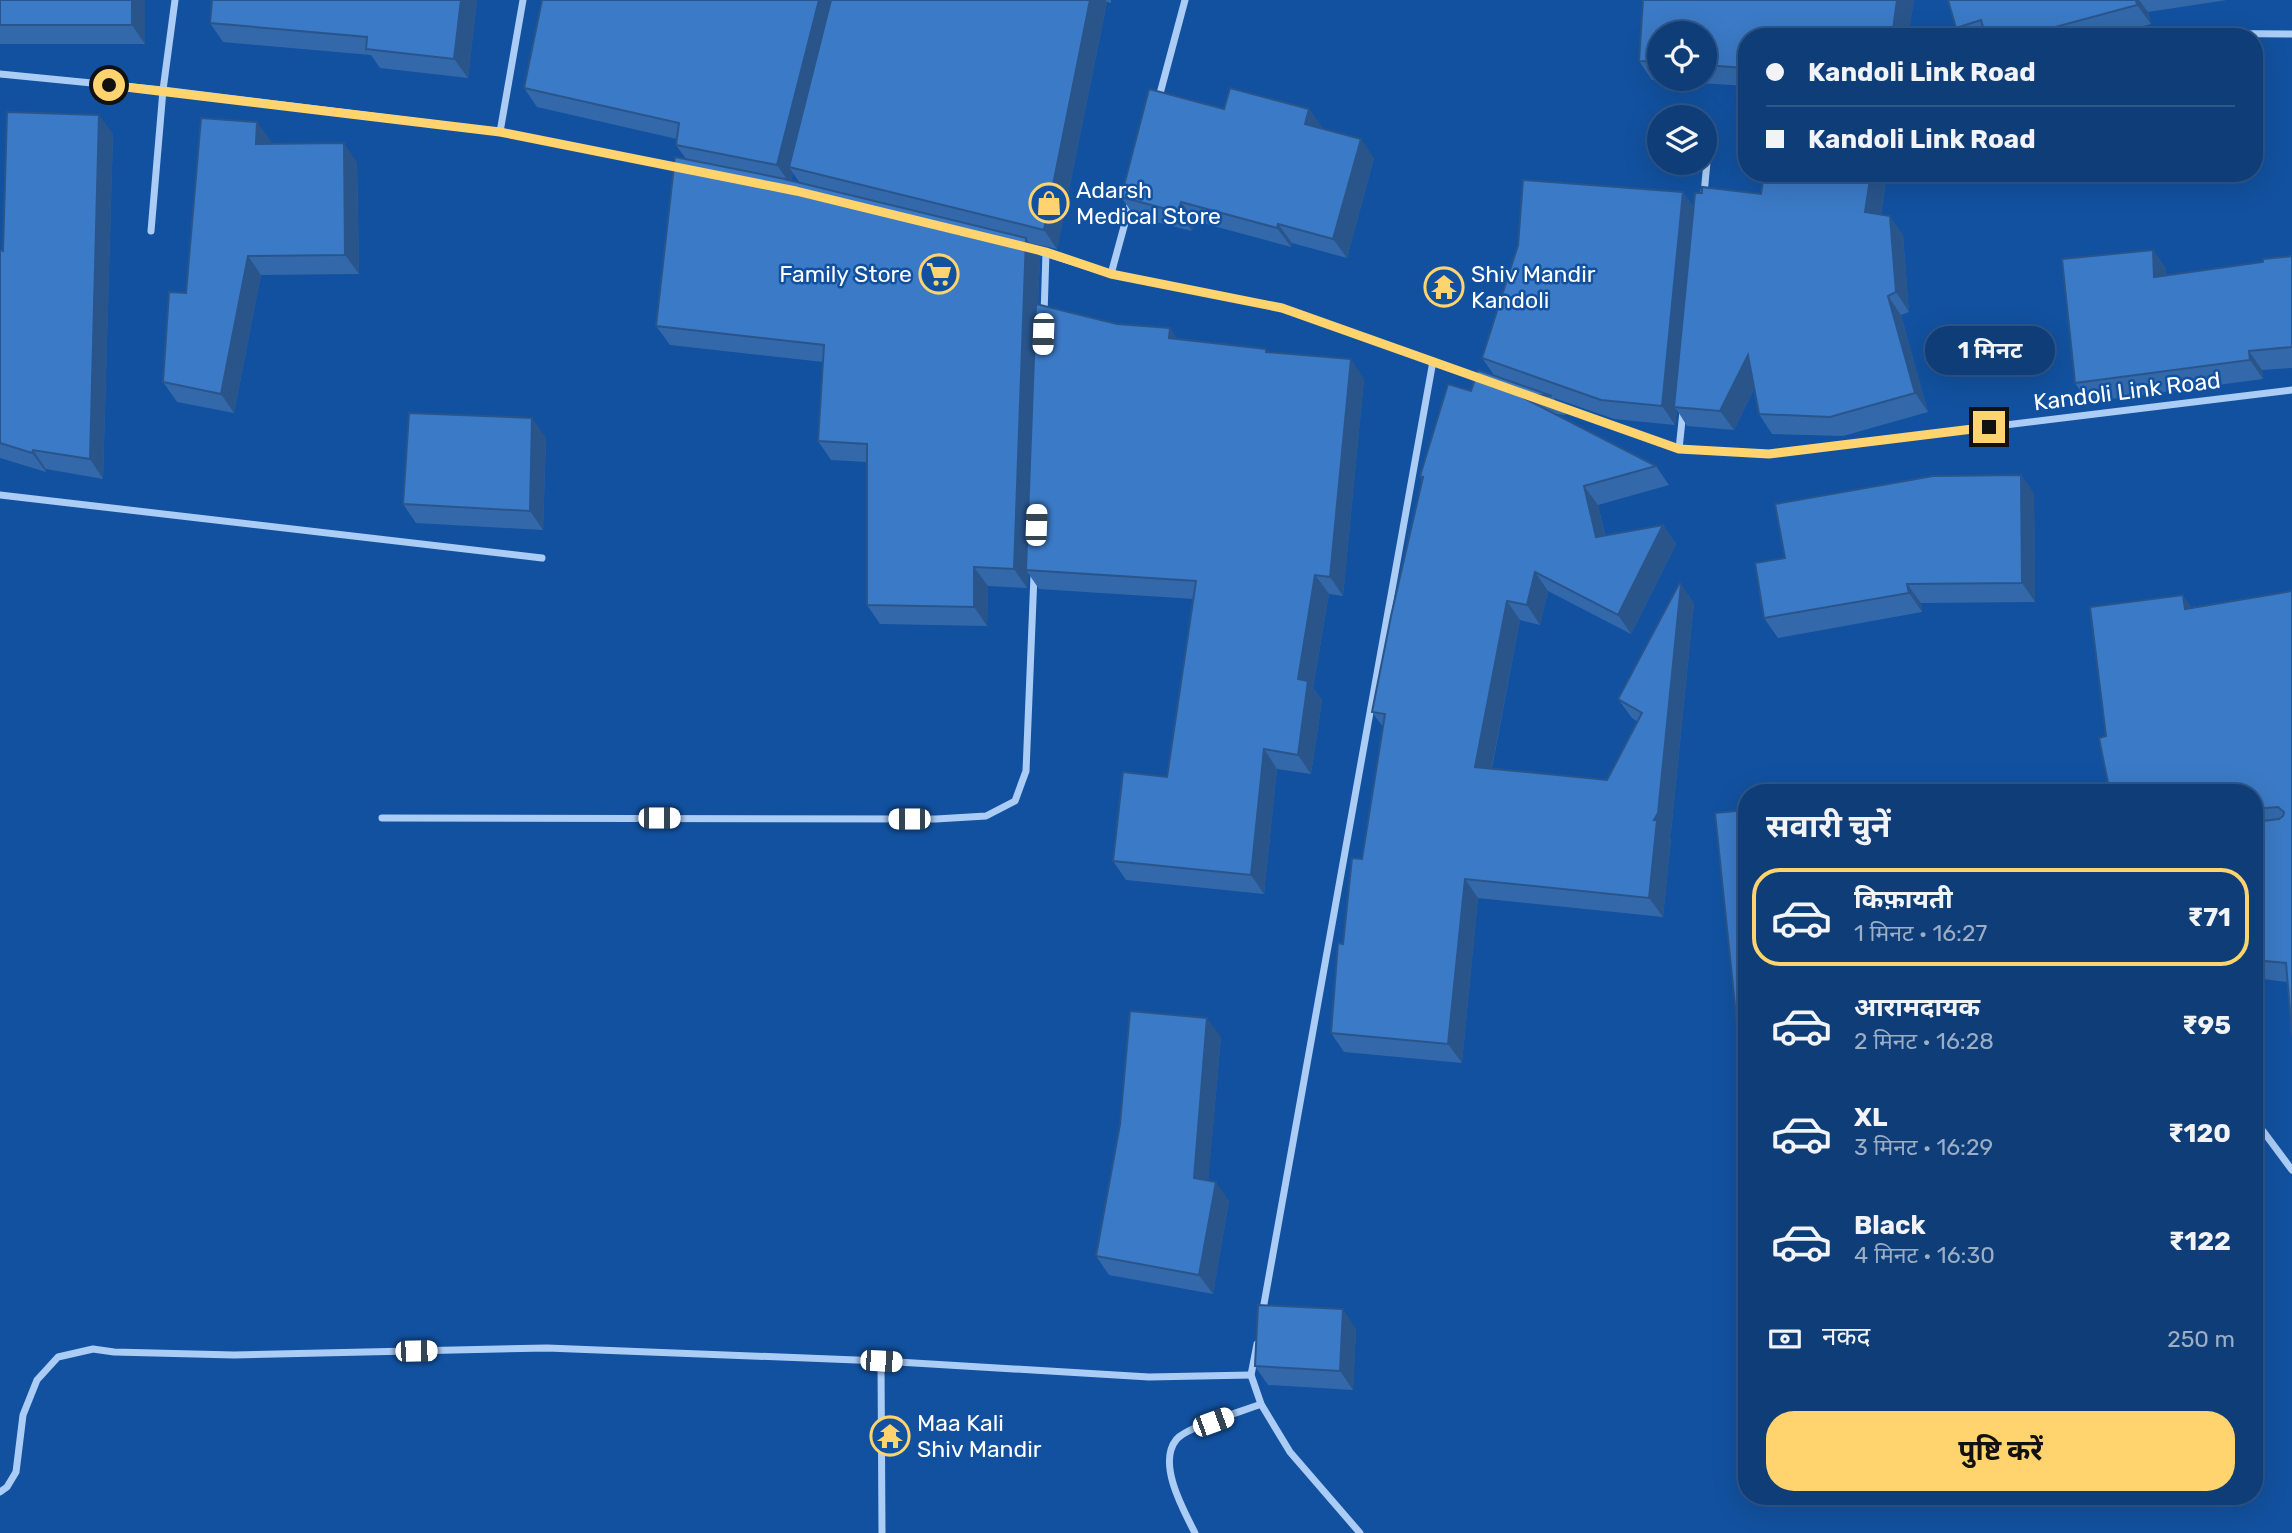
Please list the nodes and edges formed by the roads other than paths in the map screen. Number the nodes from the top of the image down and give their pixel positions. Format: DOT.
graph roads {
  1 [pos="175,0"];
  2 [pos="523,0"];
  3 [pos="1185,0"];
  4 [pos="2263,34"];
  5 [pos="2292,34"];
  6 [pos="0,74"];
  7 [pos="163,90"];
  8 [pos="1157,104"];
  9 [pos="500,132"];
  10 [pos="688,170"];
  11 [pos="1706,175"];
  12 [pos="1132,196"];
  13 [pos="1703,203"];
  14 [pos="151,231"];
  15 [pos="1020,246"];
  16 [pos="1046,252"];
  17 [pos="1111,274"];
  18 [pos="1044,321"];
  19 [pos="1433,361"];
  20 [pos="1498,384"];
  21 [pos="2292,390"];
  22 [pos="1550,403"];
  23 [pos="1683,408"];
  24 [pos="1679,449"];
  25 [pos="0,495"];
  26 [pos="542,558"];
  27 [pos="1034,566"];
  28 [pos="382,818"];
  29 [pos="2263,1131"];
  30 [pos="2292,1170"];
  31 [pos="1261,1323"];
  32 [pos="1258,1337"];
  33 [pos="881,1361"];
  34 [pos="1251,1375"];
  35 [pos="1261,1404"];
  36 [pos="0,1492"];
  37 [pos="882,1533"];
  38 [pos="1195,1533"];
  39 [pos="1360,1533"];
  1 -- 7 [label="street"];
  2 -- 9 [label="street"];
  3 -- 8 [label="street"];
  4 -- 5 [label="street"];
  6 -- 7 [label="street"];
  7 -- 9 [label="street"];
  7 -- 14 [label="street"];
  9 -- 10 [label="street"];
  11 -- 13 [label="street"];
  12 -- 17 [label="street"];
  15 -- 16 [label="street"];
  16 -- 17 [label="street"];
  16 -- 18 [label="street"];
  17 -- 19 [label="street"];
  19 -- 20 [label="street"];
  19 -- 31 [label="street"];
  21 -- 24 [label="street, Kandoli Link Road"];
  22 -- 24 [label="street, Kandoli Link Road"];
  23 -- 24 [label="street"];
  25 -- 26 [label="street"];
  27 -- 28 [label="street"];
  29 -- 30 [label="street"];
  32 -- 34 [label="street"];
  33 -- 34 [label="street"];
  33 -- 36 [label="street"];
  33 -- 37 [label="street"];
  34 -- 35 [label="street"];
  35 -- 38 [label="street"];
  35 -- 39 [label="street"];
}
